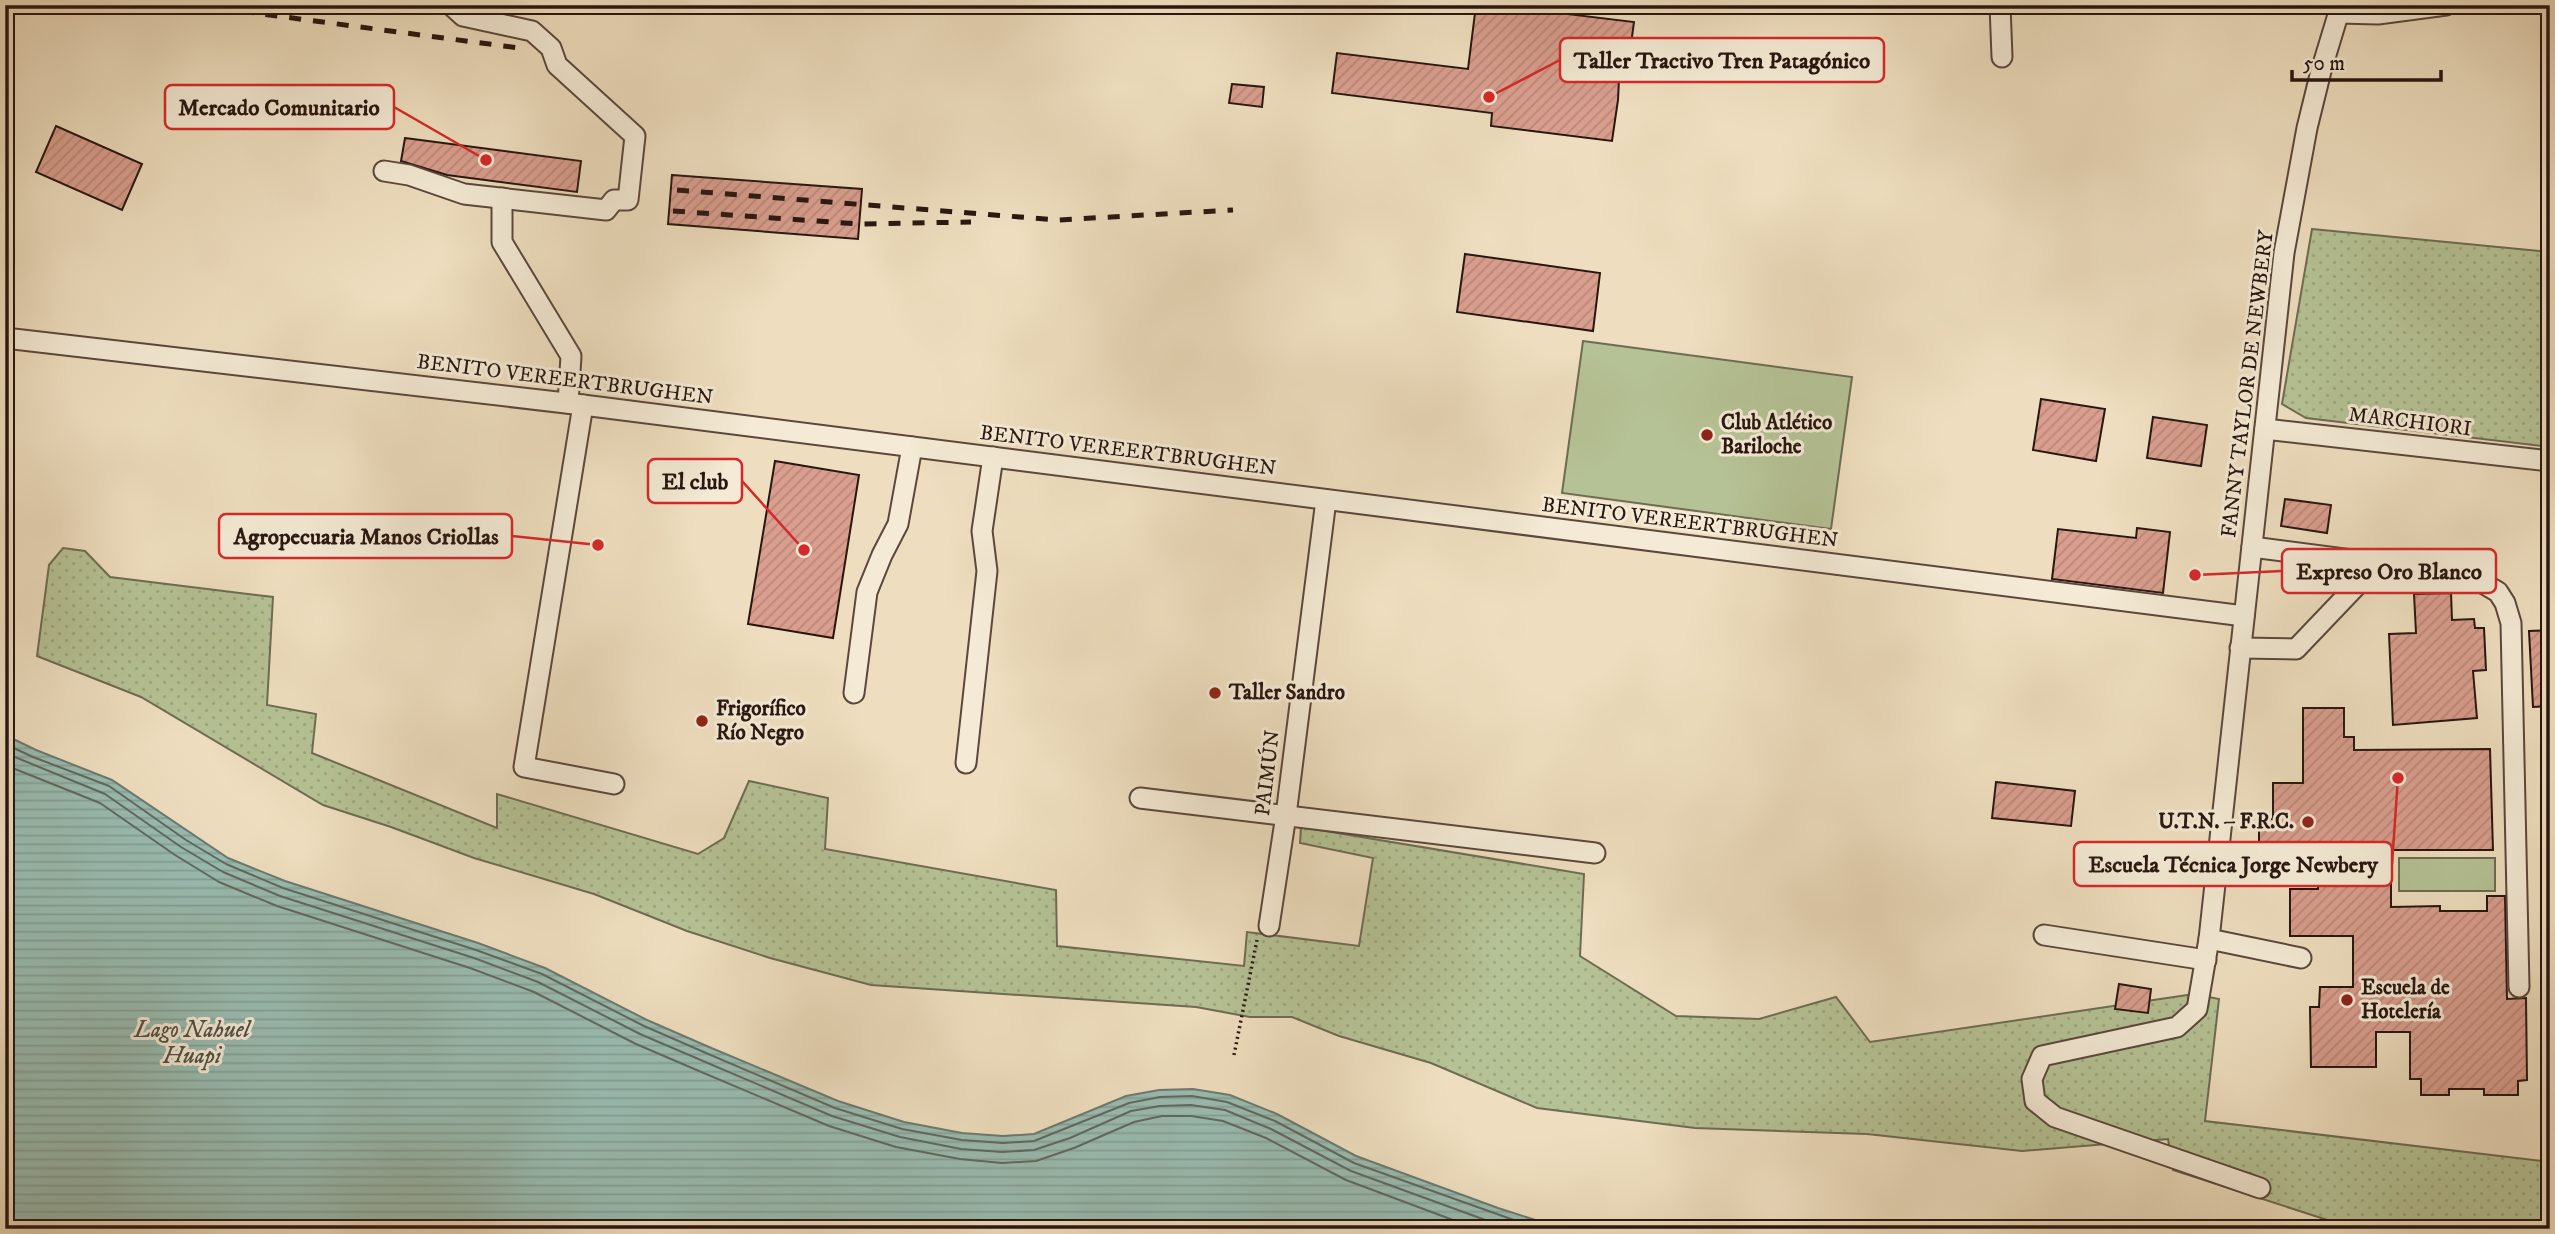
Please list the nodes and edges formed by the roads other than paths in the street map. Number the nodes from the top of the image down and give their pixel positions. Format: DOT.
graph roads {
  1 [pos="451,5"];
  2 [pos="2000,5"];
  3 [pos="2446,5"];
  4 [pos="2340,9"];
  5 [pos="2002,57"];
  6 [pos="384,172"];
  7 [pos="502,198"];
  8 [pos="5,338"];
  9 [pos="576,404"];
  10 [pos="2265,429"];
  11 [pos="912,447"];
  12 [pos="993,457"];
  13 [pos="2550,461"];
  14 [pos="1326,500"];
  15 [pos="2252,547"];
  16 [pos="2378,563"];
  17 [pos="2244,616"];
  18 [pos="2240,648"];
  19 [pos="854,693"];
  20 [pos="966,763"];
  21 [pos="614,784"];
  22 [pos="1140,798"];
  23 [pos="1286,815"];
  24 [pos="1595,853"];
  25 [pos="1264,931"];
  26 [pos="2045,935"];
  27 [pos="2209,939"];
  28 [pos="2301,958"];
  29 [pos="2206,960"];
  30 [pos="2519,987"];
  31 [pos="2260,1188"];
  1 -- 7 [label="street"];
  2 -- 5 [label="street"];
  3 -- 4 [label="street"];
  4 -- 10 [label="street, FANNY TAYLOR DE NEWBERY"];
  6 -- 7 [label="street"];
  7 -- 9 [label="street"];
  8 -- 9 [label="street, BENITO VEREERTBRUGHEN"];
  9 -- 11 [label="street, BENITO VEREERTBRUGHEN"];
  9 -- 21 [label="street"];
  10 -- 13 [label="street, MARCHIORI"];
  10 -- 15 [label="street, FANNY TAYLOR DE NEWBERY"];
  11 -- 12 [label="street, BENITO VEREERTBRUGHEN"];
  11 -- 19 [label="street"];
  12 -- 14 [label="street, BENITO VEREERTBRUGHEN"];
  12 -- 20 [label="street"];
  14 -- 17 [label="street, BENITO VEREERTBRUGHEN"];
  14 -- 23 [label="street, PAIMÚN"];
  15 -- 16 [label="street"];
  15 -- 17 [label="street, FANNY TAYLOR DE NEWBERY"];
  16 -- 18 [label="street"];
  16 -- 30 [label="street"];
  17 -- 18 [label="street, FANNY TAYLOR DE NEWBERY"];
  18 -- 27 [label="street, FANNY TAYLOR DE NEWBERY"];
  22 -- 23 [label="street"];
  23 -- 24 [label="street"];
  23 -- 25 [label="street, PAIMÚN"];
  26 -- 29 [label="street"];
  27 -- 28 [label="street"];
  27 -- 29 [label="street, FANNY TAYLOR DE NEWBERY"];
  29 -- 31 [label="street, FANNY TAYLOR DE NEWBERY"];
}
